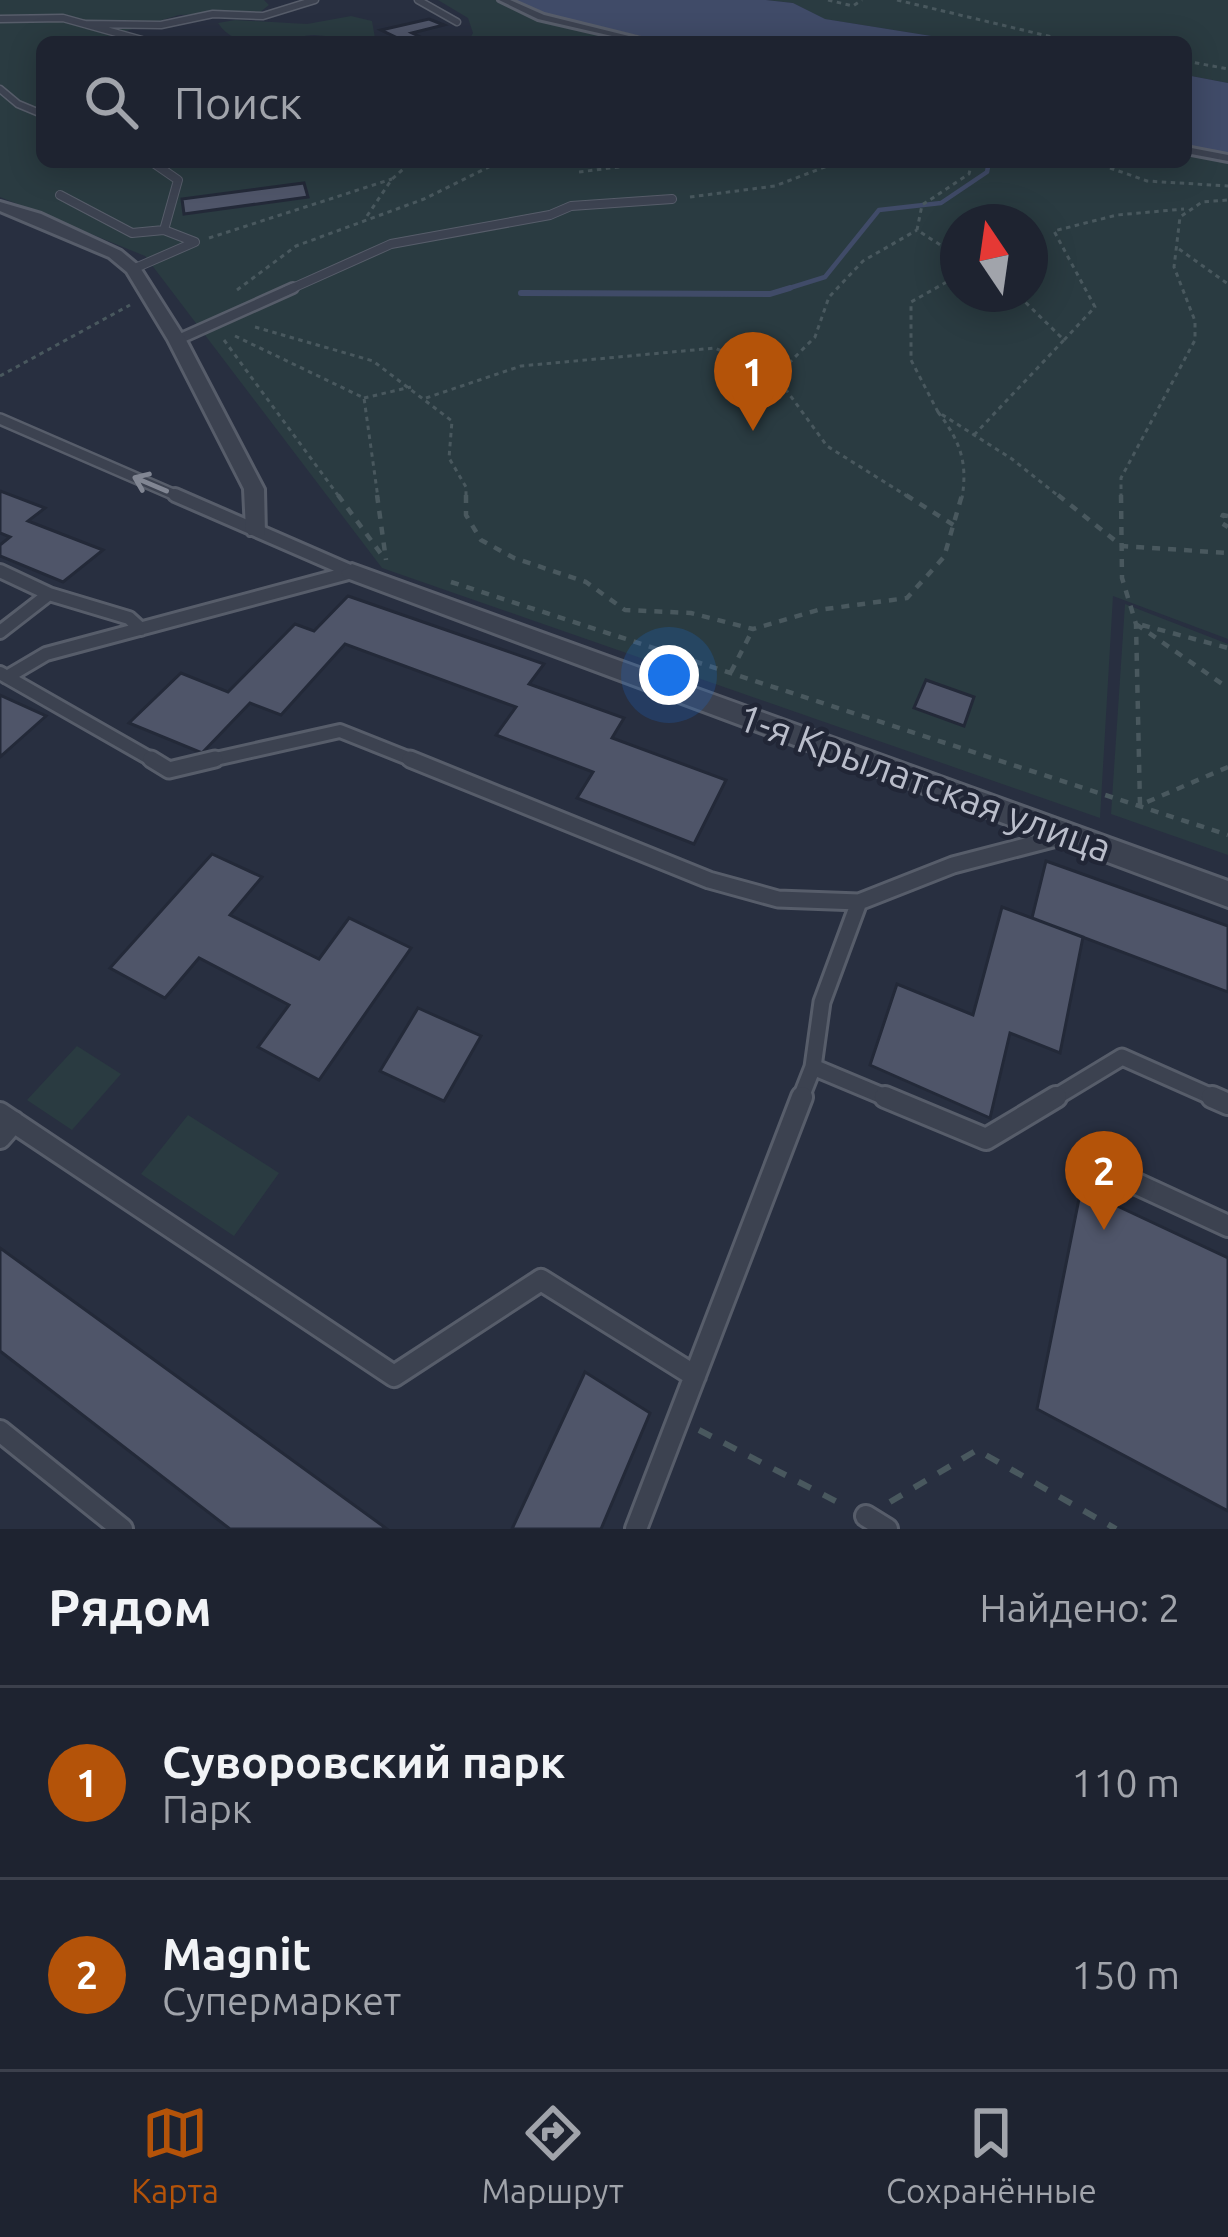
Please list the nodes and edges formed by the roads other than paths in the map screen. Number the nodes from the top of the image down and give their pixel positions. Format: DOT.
graph roads {
  1 [pos="315,0"];
  2 [pos="418,0"];
  3 [pos="503,0"];
  4 [pos="0,19"];
  5 [pos="457,22"];
  6 [pos="85,24"];
  7 [pos="128,36"];
  8 [pos="625,36"];
  9 [pos="0,88"];
  10 [pos="36,112"];
  11 [pos="1192,151"];
  12 [pos="1228,158"];
  13 [pos="160,168"];
  14 [pos="60,195"];
  15 [pos="672,199"];
  16 [pos="0,206"];
  17 [pos="164,230"];
  18 [pos="133,268"];
  19 [pos="177,340"];
  20 [pos="0,418"];
  21 [pos="257,530"];
  22 [pos="0,572"];
  23 [pos="352,572"];
  24 [pos="49,594"];
  25 [pos="141,629"];
  26 [pos="0,632"];
  27 [pos="3,675"];
  28 [pos="1069,835"];
  29 [pos="1228,894"];
  30 [pos="859,902"];
  31 [pos="813,1067"];
  32 [pos="1228,1103"];
  33 [pos="5,1125"];
  34 [pos="1088,1161"];
  35 [pos="1228,1226"];
  36 [pos="695,1376"];
  37 [pos="0,1431"];
  38 [pos="866,1516"];
  39 [pos="122,1529"];
  40 [pos="636,1529"];
  41 [pos="887,1529"];
  1 -- 6 [label="lane"];
  2 -- 5 [label="lane"];
  3 -- 8 [label="street"];
  4 -- 6 [label="lane"];
  6 -- 7 [label="lane"];
  9 -- 10 [label="lane"];
  11 -- 12 [label="street"];
  13 -- 17 [label="lane"];
  14 -- 17 [label="lane"];
  15 -- 19 [label="lane"];
  16 -- 18 [label="street"];
  17 -- 18 [label="lane"];
  18 -- 19 [label="street"];
  19 -- 21 [label="street"];
  21 -- 20 [label="lane, one-way"];
  21 -- 23 [label="lane"];
  22 -- 24 [label="lane"];
  23 -- 25 [label="lane"];
  23 -- 28 [label="street, 1-я Крылатская улица"];
  24 -- 25 [label="lane"];
  24 -- 26 [label="lane"];
  25 -- 27 [label="lane"];
  27 -- 30 [label="lane"];
  28 -- 29 [label="street, 1-я Крылатская улица"];
  28 -- 30 [label="lane"];
  30 -- 31 [label="lane"];
  31 -- 32 [label="lane"];
  31 -- 36 [label="lane"];
  33 -- 36 [label="lane"];
  34 -- 35 [label="lane"];
  36 -- 40 [label="lane"];
  37 -- 39 [label="lane"];
  38 -- 41 [label="lane"];
}
